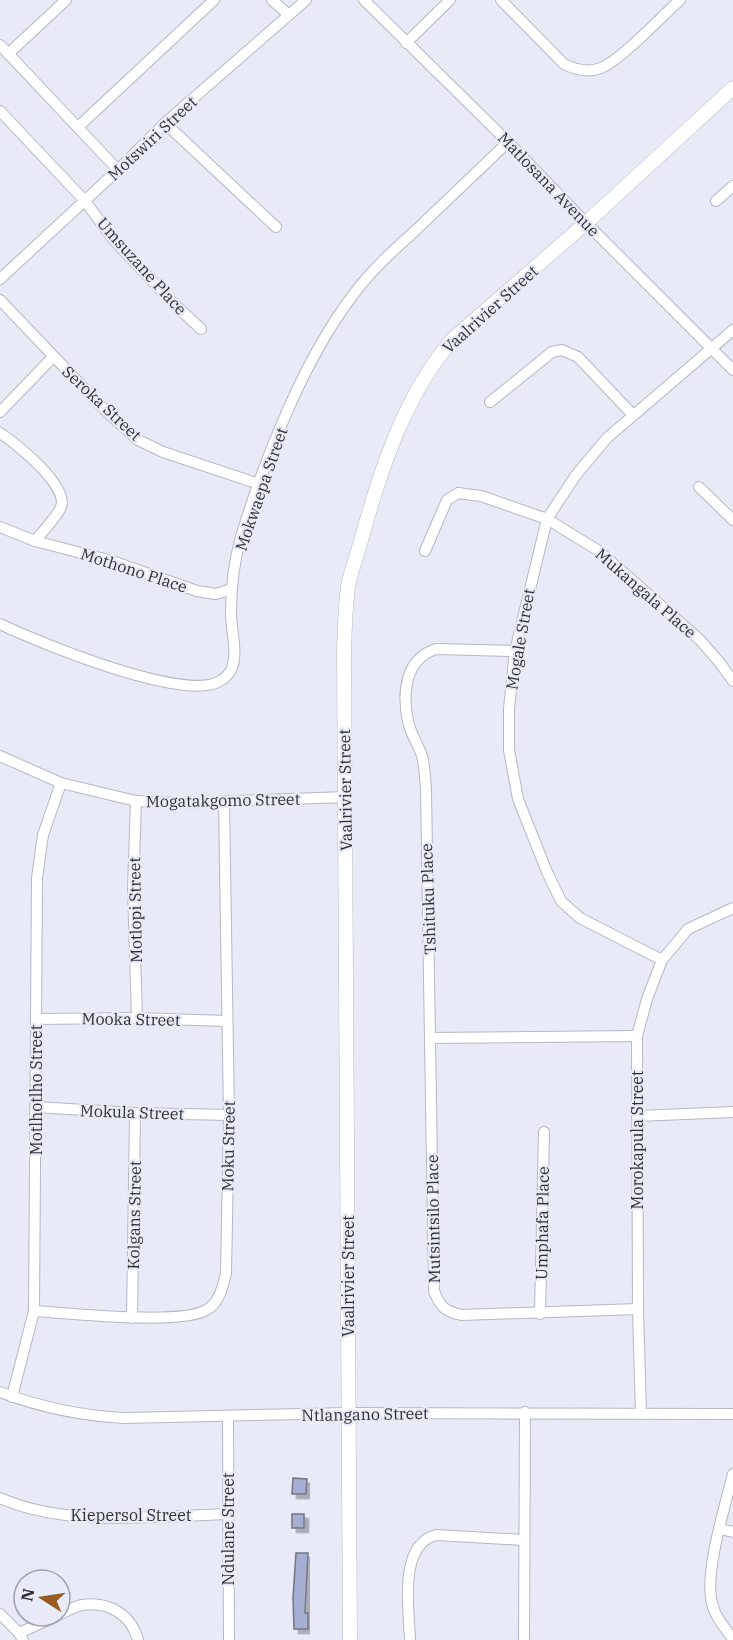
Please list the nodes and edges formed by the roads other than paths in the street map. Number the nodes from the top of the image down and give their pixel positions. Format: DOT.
graph roads {
  1 [pos="66,0"];
  2 [pos="214,0"];
  3 [pos="272,0"];
  4 [pos="306,0"];
  5 [pos="364,0"];
  6 [pos="450,0"];
  7 [pos="501,0"];
  8 [pos="680,0"];
  9 [pos="289,15"];
  10 [pos="406,43"];
  11 [pos="4,49"];
  12 [pos="733,88"];
  13 [pos="0,111"];
  14 [pos="165,123"];
  15 [pos="78,126"];
  16 [pos="508,142"];
  17 [pos="118,170"];
  18 [pos="733,186"];
  19 [pos="85,201"];
  20 [pos="716,201"];
  21 [pos="586,223"];
  22 [pos="276,227"];
  23 [pos="0,279"];
  24 [pos="0,300"];
  25 [pos="201,329"];
  26 [pos="733,330"];
  27 [pos="712,350"];
  28 [pos="53,357"];
  29 [pos="733,369"];
  30 [pos="490,402"];
  31 [pos="0,412"];
  32 [pos="633,415"];
  33 [pos="0,432"];
  34 [pos="259,484"];
  35 [pos="699,487"];
  36 [pos="547,519"];
  37 [pos="733,520"];
  38 [pos="0,527"];
  39 [pos="35,541"];
  40 [pos="425,551"];
  41 [pos="232,589"];
  42 [pos="0,624"];
  43 [pos="515,651"];
  44 [pos="733,681"];
  45 [pos="0,756"];
  46 [pos="61,783"];
  47 [pos="346,796"];
  48 [pos="136,801"];
  49 [pos="224,802"];
  50 [pos="733,908"];
  51 [pos="662,960"];
  52 [pos="137,1018"];
  53 [pos="36,1019"];
  54 [pos="226,1021"];
  55 [pos="637,1036"];
  56 [pos="430,1038"];
  57 [pos="36,1107"];
  58 [pos="733,1112"];
  59 [pos="135,1113"];
  60 [pos="229,1115"];
  61 [pos="637,1116"];
  62 [pos="544,1132"];
  63 [pos="638,1309"];
  64 [pos="34,1311"];
  65 [pos="540,1314"];
  66 [pos="132,1317"];
  67 [pos="0,1392"];
  68 [pos="12,1397"];
  69 [pos="525,1412"];
  70 [pos="349,1413"];
  71 [pos="641,1414"];
  72 [pos="733,1414"];
  73 [pos="228,1417"];
  74 [pos="733,1474"];
  75 [pos="0,1498"];
  76 [pos="228,1514"];
  77 [pos="720,1529"];
  78 [pos="733,1532"];
  79 [pos="524,1540"];
  80 [pos="72,1609"];
  81 [pos="0,1614"];
  82 [pos="36,1628"];
  83 [pos="21,1637"];
  84 [pos="733,1639"];
  85 [pos="138,1640"];
  86 [pos="229,1640"];
  87 [pos="350,1640"];
  88 [pos="410,1640"];
  89 [pos="524,1640"];
  1 -- 11 [label="street"];
  2 -- 15 [label="street"];
  3 -- 9 [label="street"];
  4 -- 9 [label="street, Motswiri Street"];
  5 -- 10 [label="street, Matlosana Avenue"];
  6 -- 10 [label="street"];
  7 -- 8 [label="street"];
  9 -- 14 [label="street, Motswiri Street"];
  10 -- 16 [label="street, Matlosana Avenue"];
  11 -- 15 [label="street"];
  12 -- 21 [label="street, Vaalrivier Street"];
  13 -- 19 [label="street, Umsuzane Place"];
  14 -- 17 [label="street, Motswiri Street"];
  14 -- 22 [label="street"];
  15 -- 17 [label="street"];
  16 -- 21 [label="street, Matlosana Avenue"];
  16 -- 34 [label="street, Mokwaepa Street"];
  17 -- 19 [label="street, Motswiri Street"];
  18 -- 20 [label="street"];
  19 -- 23 [label="street, Motswiri Street"];
  19 -- 25 [label="street, Umsuzane Place"];
  21 -- 27 [label="street, Matlosana Avenue"];
  21 -- 47 [label="street, Vaalrivier Street"];
  24 -- 28 [label="street, Seroka Street"];
  26 -- 27 [label="street, Mogale Street"];
  27 -- 29 [label="street, Matlosana Avenue"];
  27 -- 32 [label="street, Mogale Street"];
  28 -- 31 [label="street"];
  28 -- 34 [label="street, Seroka Street"];
  30 -- 32 [label="street"];
  32 -- 36 [label="street, Mogale Street"];
  33 -- 39 [label="street"];
  34 -- 41 [label="street, Mokwaepa Street"];
  35 -- 37 [label="street"];
  36 -- 40 [label="street, Mukangala Place"];
  36 -- 43 [label="street, Mogale Street"];
  36 -- 44 [label="street, Mukangala Place"];
  38 -- 39 [label="street, Mothono Place"];
  39 -- 41 [label="street, Mothono Place"];
  41 -- 42 [label="street, Mokwaepa Street"];
  43 -- 51 [label="street, Mogale Street"];
  43 -- 56 [label="street, Tshituku Place"];
  45 -- 46 [label="street, Mogatakgomo Street"];
  46 -- 48 [label="street, Mogatakgomo Street"];
  46 -- 53 [label="street, Motlhotlho Street"];
  47 -- 49 [label="street, Mogatakgomo Street"];
  47 -- 70 [label="street, Vaalrivier Street"];
  48 -- 49 [label="street, Mogatakgomo Street"];
  48 -- 52 [label="street, Motlopi Street"];
  49 -- 54 [label="street, Moku Street"];
  50 -- 51 [label="street, Morokapula Street"];
  51 -- 55 [label="street, Morokapula Street"];
  52 -- 53 [label="street, Mooka Street"];
  52 -- 54 [label="street, Mooka Street"];
  53 -- 57 [label="street, Motlhotlho Street"];
  54 -- 60 [label="street, Moku Street"];
  55 -- 56 [label="street"];
  55 -- 61 [label="street, Morokapula Street"];
  56 -- 65 [label="street, Mutsintsilo Place"];
  57 -- 59 [label="street, Mokula Street"];
  57 -- 64 [label="street, Motlhotlho Street"];
  58 -- 61 [label="street"];
  59 -- 60 [label="street, Mokula Street"];
  59 -- 66 [label="street, Kolgans Street"];
  60 -- 66 [label="street, Moku Street"];
  61 -- 63 [label="street, Morokapula Street"];
  62 -- 65 [label="street, Umphafa Place"];
  63 -- 65 [label="street, Mutsintsilo Place"];
  63 -- 71 [label="street, Morokapula Street"];
  64 -- 66 [label="street, Moku Street"];
  64 -- 68 [label="street, Motlhotlho Street"];
  67 -- 68 [label="street, Ntlangano Street"];
  68 -- 73 [label="street, Ntlangano Street"];
  69 -- 70 [label="street, Ntlangano Street"];
  69 -- 71 [label="street, Ntlangano Street"];
  69 -- 79 [label="street"];
  70 -- 73 [label="street, Ntlangano Street"];
  70 -- 87 [label="street, Vaalrivier Street"];
  71 -- 72 [label="street, Ntlangano Street"];
  73 -- 76 [label="street, Ndulane Street"];
  74 -- 77 [label="street"];
  75 -- 76 [label="street, Kiepersol Street"];
  76 -- 86 [label="street, Ndulane Street"];
  77 -- 78 [label="street"];
  77 -- 84 [label="street"];
  79 -- 88 [label="street"];
  79 -- 89 [label="street"];
  80 -- 85 [label="street"];
  81 -- 83 [label="street"];
  82 -- 83 [label="street"];
}
